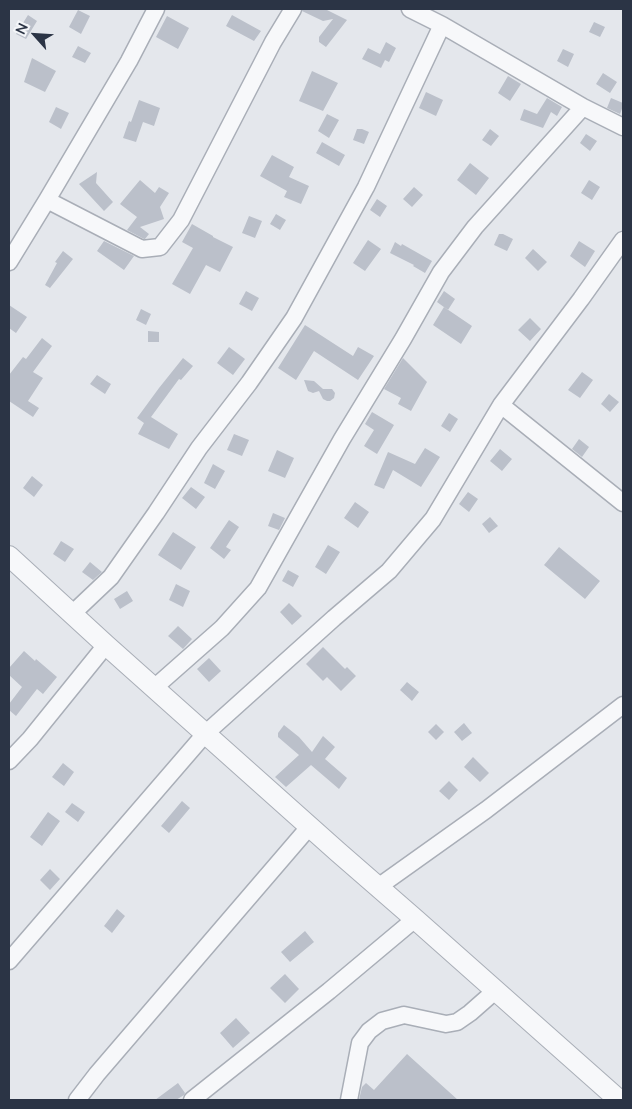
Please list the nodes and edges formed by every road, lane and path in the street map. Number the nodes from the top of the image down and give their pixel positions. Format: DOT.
graph roads {
  1 [pos="156,9"];
  2 [pos="293,9"];
  3 [pos="410,9"];
  4 [pos="440,19"];
  5 [pos="583,107"];
  6 [pos="623,127"];
  7 [pos="47,200"];
  8 [pos="623,240"];
  9 [pos="9,262"];
  10 [pos="501,405"];
  11 [pos="623,503"];
  12 [pos="10,561"];
  13 [pos="72,614"];
  14 [pos="106,645"];
  15 [pos="154,688"];
  16 [pos="623,705"];
  17 [pos="205,734"];
  18 [pos="9,761"];
  19 [pos="310,826"];
  20 [pos="378,887"];
  21 [pos="415,919"];
  22 [pos="9,961"];
  23 [pos="495,991"];
  24 [pos="77,1100"];
  25 [pos="192,1100"];
  26 [pos="349,1100"];
  27 [pos="619,1100"];
  1 -- 7 [label="street"];
  2 -- 7 [label="street"];
  3 -- 4 [label="street"];
  4 -- 5 [label="street"];
  4 -- 13 [label="street"];
  5 -- 6 [label="street"];
  5 -- 15 [label="street"];
  7 -- 9 [label="street"];
  8 -- 10 [label="street"];
  10 -- 11 [label="street"];
  10 -- 17 [label="street"];
  12 -- 13 [label="street"];
  13 -- 14 [label="street"];
  14 -- 15 [label="street"];
  14 -- 18 [label="street"];
  15 -- 17 [label="street"];
  16 -- 20 [label="street"];
  17 -- 19 [label="street"];
  17 -- 22 [label="street"];
  19 -- 20 [label="street"];
  19 -- 24 [label="street"];
  20 -- 21 [label="street"];
  21 -- 23 [label="street"];
  21 -- 25 [label="street"];
  23 -- 26 [label="street"];
  23 -- 27 [label="street"];
}
